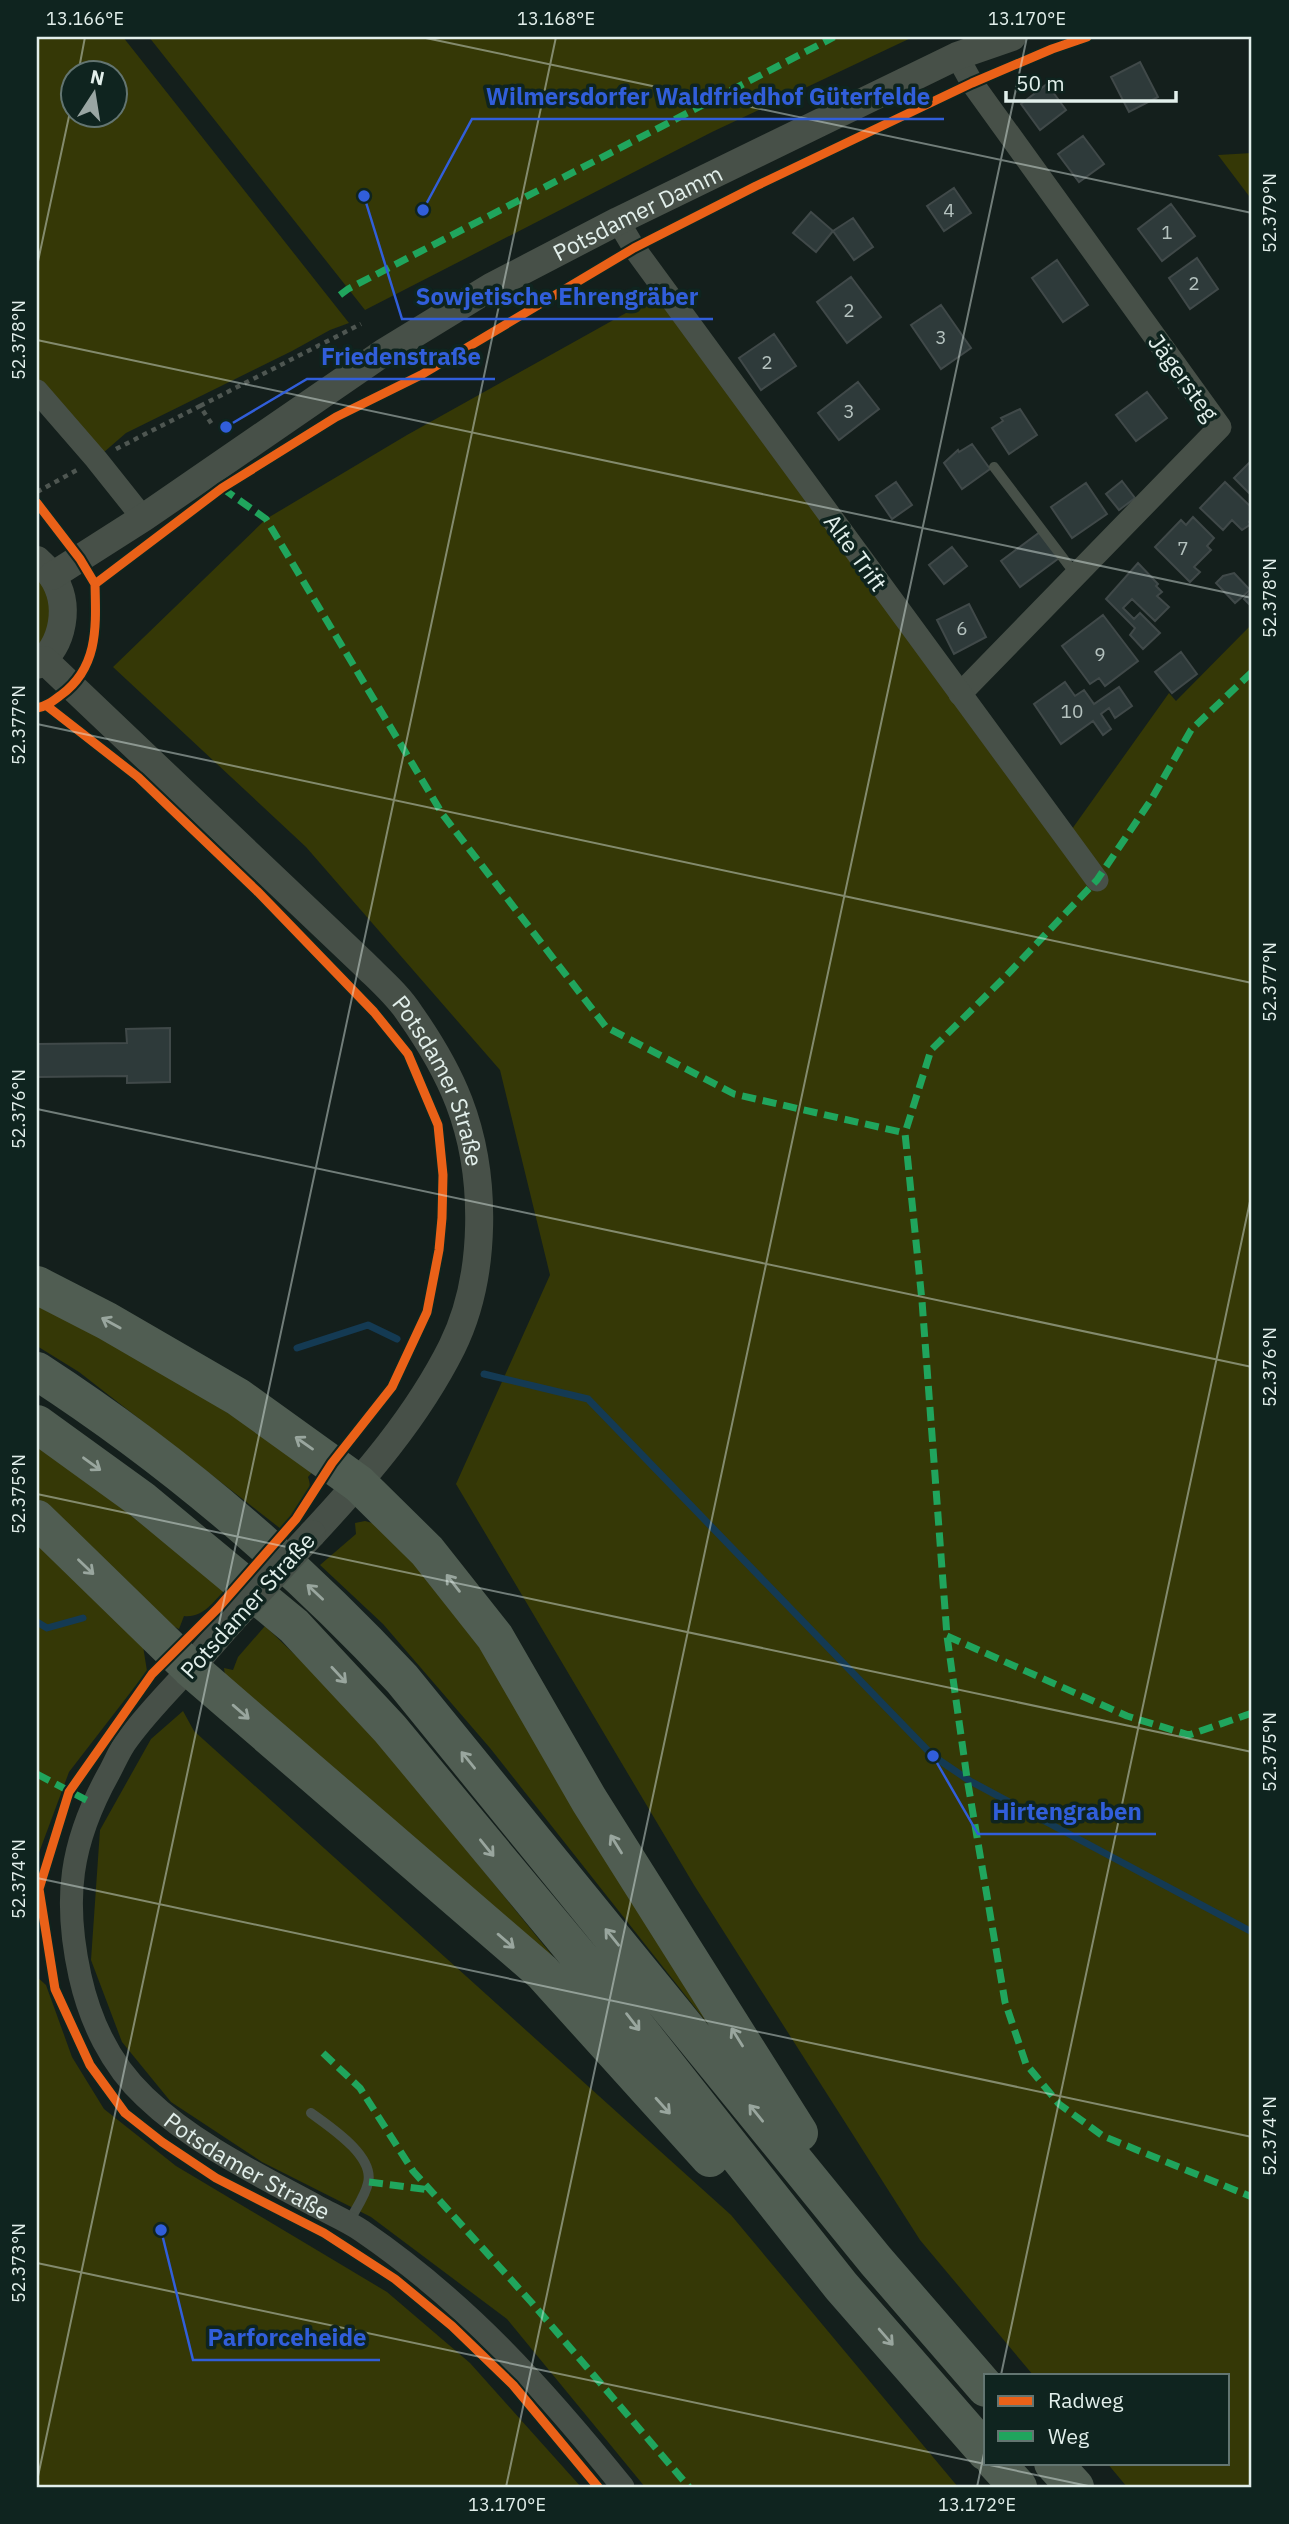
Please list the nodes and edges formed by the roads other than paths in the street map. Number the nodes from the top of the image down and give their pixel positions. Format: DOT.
graph roads {
  1 [pos="1012,37"];
  2 [pos="957,56"];
  3 [pos="618,220"];
  4 [pos="37,391"];
  5 [pos="994,467"];
  6 [pos="143,518"];
  7 [pos="44,568"];
  8 [pos="1076,575"];
  9 [pos="40,662"];
  10 [pos="960,694"];
  11 [pos="1097,880"];
  12 [pos="37,1285"];
  13 [pos="37,1371"];
  14 [pos="37,1424"];
  15 [pos="359,1484"];
  16 [pos="37,1519"];
  17 [pos="190,1668"];
  18 [pos="311,2113"];
  19 [pos="348,2224"];
  20 [pos="876,2261"];
  21 [pos="841,2286"];
  22 [pos="984,2386"];
  23 [pos="984,2450"];
  24 [pos="997,2464"];
  25 [pos="1054,2464"];
  26 [pos="623,2487"];
  27 [pos="1018,2487"];
  28 [pos="1075,2487"];
  1 -- 2 [label="street, Potsdamer Damm"];
  2 -- 3 [label="street, Potsdamer Damm"];
  2 -- 8 [label="street, Jägersteg"];
  3 -- 6 [label="street, Potsdamer Damm"];
  3 -- 10 [label="street, Alte Trift"];
  4 -- 6 [label="street"];
  5 -- 8 [label="lane"];
  6 -- 7 [label="street, Potsdamer Damm"];
  7 -- 9 [label="street"];
  8 -- 10 [label="street, Jägersteg"];
  9 -- 15 [label="street, Potsdamer Straße"];
  10 -- 11 [label="street, Alte Trift"];
  15 -- 12 [label="highway, one-way"];
  20 -- 13 [label="highway, one-way"];
  14 -- 21 [label="highway, one-way"];
  15 -- 17 [label="street, Potsdamer Straße, bridge"];
  20 -- 15 [label="highway, one-way"];
  16 -- 17 [label="highway, one-way"];
  17 -- 19 [label="street, Potsdamer Straße"];
  17 -- 21 [label="highway, one-way"];
  18 -- 19 [label="lane"];
  19 -- 26 [label="street, Potsdamer Straße"];
  20 -- 22 [label="highway"];
  21 -- 23 [label="highway, one-way"];
  24 -- 27 [label="highway"];
  25 -- 28 [label="highway"];
}
